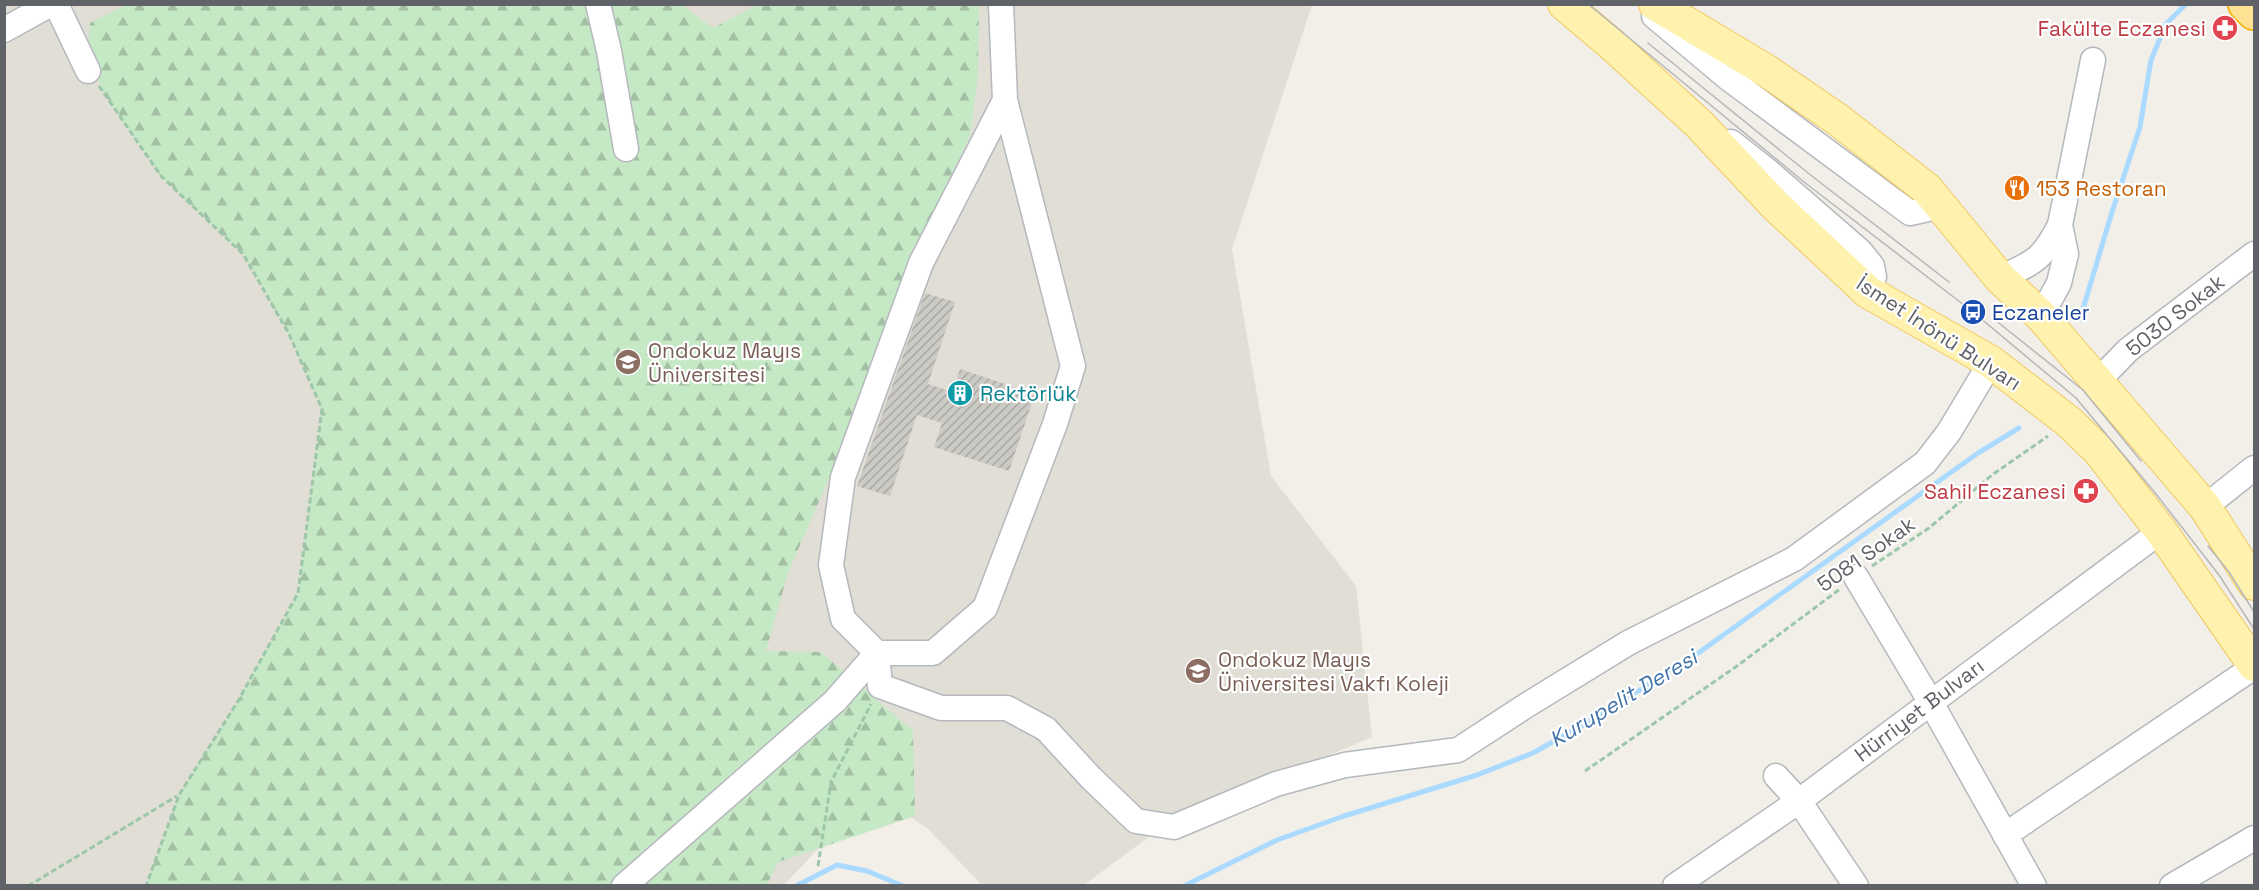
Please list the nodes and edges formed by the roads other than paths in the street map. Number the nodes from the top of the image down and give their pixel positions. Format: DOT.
graph roads {
  1 [pos="51,4"];
  2 [pos="57,4"];
  3 [pos="598,4"];
  4 [pos="1002,4"];
  5 [pos="1564,4"];
  6 [pos="1641,4"];
  7 [pos="1655,4"];
  8 [pos="2243,4"];
  9 [pos="2254,12"];
  10 [pos="2254,20"];
  11 [pos="4,30"];
  12 [pos="2093,60"];
  13 [pos="88,71"];
  14 [pos="1005,100"];
  15 [pos="626,149"];
  16 [pos="1934,198"];
  17 [pos="2060,225"];
  18 [pos="2254,254"];
  19 [pos="2000,278"];
  20 [pos="2041,316"];
  21 [pos="1991,362"];
  22 [pos="2098,381"];
  23 [pos="2254,468"];
  24 [pos="2205,507"];
  25 [pos="2162,531"];
  26 [pos="1856,577"];
  27 [pos="2254,584"];
  28 [pos="877,653"];
  29 [pos="2254,666"];
  30 [pos="1930,701"];
  31 [pos="1776,776"];
  32 [pos="1798,801"];
  33 [pos="2005,835"];
  34 [pos="2254,838"];
  35 [pos="2202,878"];
  36 [pos="624,885"];
  37 [pos="1675,885"];
  38 [pos="1856,885"];
  39 [pos="2034,885"];
  40 [pos="2172,885"];
  1 -- 11 [label="street"];
  2 -- 13 [label="street"];
  3 -- 15 [label="street"];
  4 -- 14 [label="street"];
  5 -- 21 [label="main road, İsmet İnönü Bulvarı"];
  6 -- 16 [label="street"];
  7 -- 16 [label="main road"];
  8 -- 9 [label="highway"];
  8 -- 10 [label="street"];
  12 -- 17 [label="street"];
  14 -- 28 [label="street"];
  14 -- 28 [label="street"];
  16 -- 19 [label="main road"];
  17 -- 19 [label="street"];
  17 -- 20 [label="street"];
  18 -- 22 [label="street, 5030 Sokak"];
  19 -- 20 [label="main road"];
  20 -- 22 [label="main road"];
  21 -- 25 [label="main road, İsmet İnönü Bulvarı"];
  21 -- 28 [label="street"];
  22 -- 24 [label="main road"];
  23 -- 24 [label="street"];
  24 -- 27 [label="main road"];
  25 -- 29 [label="main road, İsmet İnönü Bulvarı"];
  25 -- 30 [label="street, Hürriyet Bulvarı"];
  26 -- 30 [label="street"];
  28 -- 36 [label="street"];
  29 -- 33 [label="street"];
  30 -- 32 [label="street, Hürriyet Bulvarı"];
  30 -- 33 [label="street"];
  31 -- 32 [label="street"];
  32 -- 37 [label="street, Hürriyet Bulvarı"];
  32 -- 38 [label="street"];
  33 -- 39 [label="street"];
  34 -- 35 [label="street"];
  35 -- 40 [label="street"];
}
